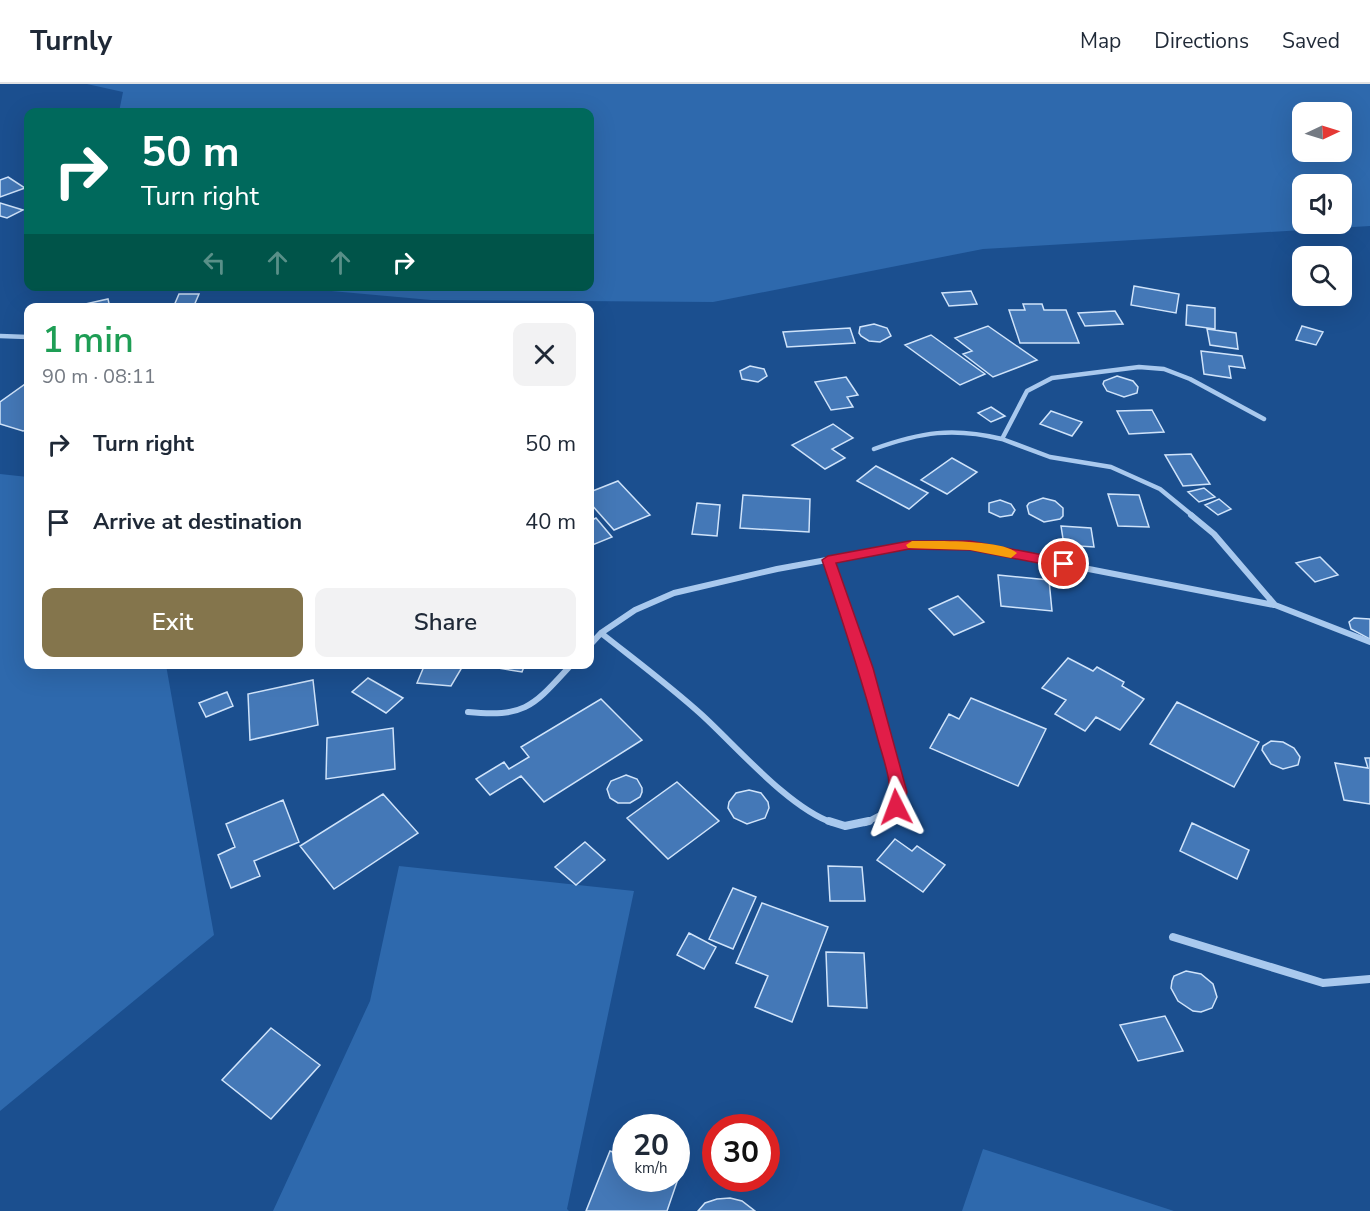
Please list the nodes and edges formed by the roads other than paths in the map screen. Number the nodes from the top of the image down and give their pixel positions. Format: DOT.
graph roads {
  1 [pos="0,336"];
  2 [pos="24,337"];
  3 [pos="1264,419"];
  4 [pos="1002,440"];
  5 [pos="874,449"];
  6 [pos="828,560"];
  7 [pos="1275,605"];
  8 [pos="601,633"];
  9 [pos="594,641"];
  10 [pos="1370,642"];
  11 [pos="567,669"];
  12 [pos="468,712"];
  13 [pos="1173,937"];
  14 [pos="1370,979"];
  1 -- 2 [label="street"];
  3 -- 4 [label="street"];
  4 -- 5 [label="street"];
  4 -- 7 [label="street"];
  6 -- 7 [label="street"];
  6 -- 8 [label="street"];
  6 -- 8 [label="street"];
  7 -- 10 [label="street"];
  8 -- 9 [label="street"];
  11 -- 12 [label="street"];
  13 -- 14 [label="street"];
}
